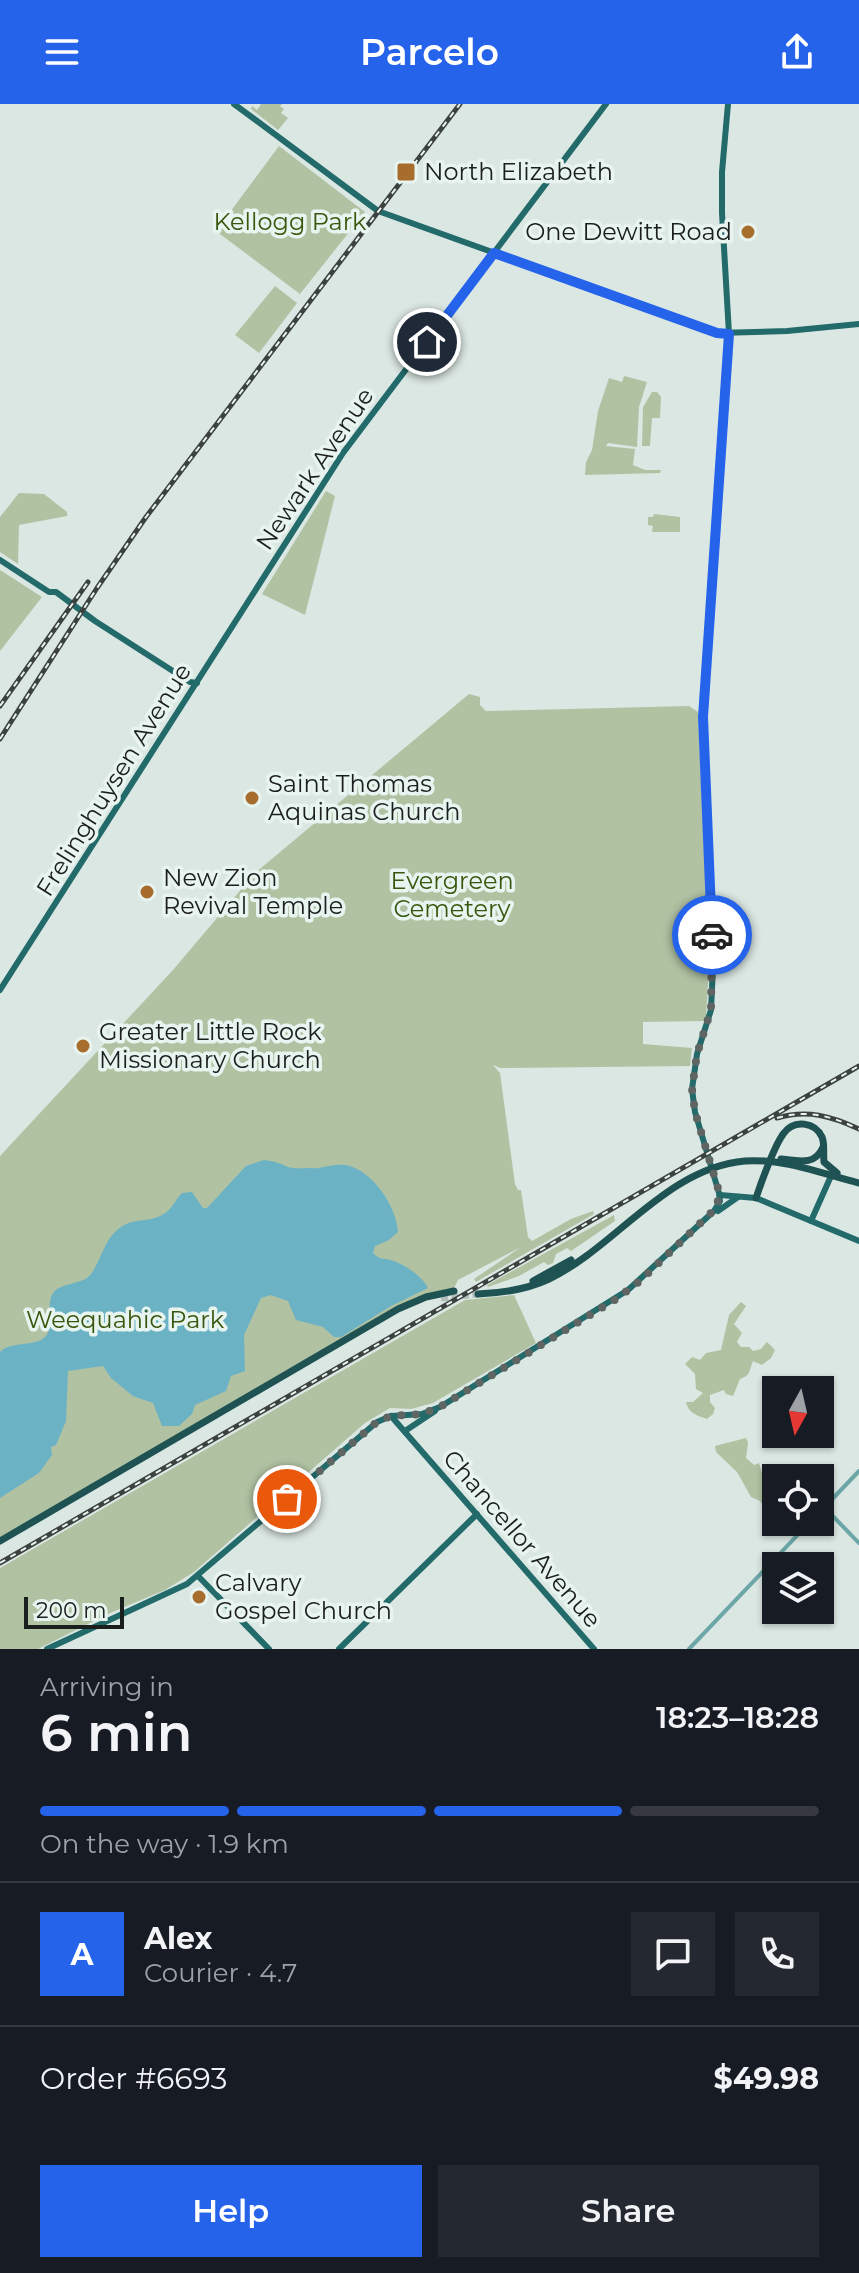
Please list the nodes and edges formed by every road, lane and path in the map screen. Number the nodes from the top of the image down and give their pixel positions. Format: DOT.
graph roads {
  1 [pos="234,104"];
  2 [pos="606,104"];
  3 [pos="728,104"];
  4 [pos="494,253"];
  5 [pos="859,324"];
  6 [pos="729,334"];
  7 [pos="0,560"];
  8 [pos="257,587"];
  9 [pos="197,683"];
  10 [pos="0,990"];
  11 [pos="823,1147"];
  12 [pos="783,1159"];
  13 [pos="834,1174"];
  14 [pos="859,1180"];
  15 [pos="720,1195"];
  16 [pos="746,1195"];
  17 [pos="756,1198"];
  18 [pos="708,1217"];
  19 [pos="811,1221"];
  20 [pos="859,1241"];
  21 [pos="486,1289"];
  22 [pos="454,1291"];
  23 [pos="478,1294"];
  24 [pos="441,1298"];
  25 [pos="440,1407"];
  26 [pos="391,1416"];
  27 [pos="405,1431"];
  28 [pos="859,1471"];
  29 [pos="834,1497"];
  30 [pos="477,1514"];
  31 [pos="834,1521"];
  32 [pos="797,1536"];
  33 [pos="859,1543"];
  34 [pos="0,1544"];
  35 [pos="198,1576"];
  36 [pos="47,1649"];
  37 [pos="269,1649"];
  38 [pos="339,1649"];
  39 [pos="594,1649"];
  40 [pos="689,1649"];
  1 -- 4 [label="main road"];
  2 -- 4 [label="main road, Newark Avenue"];
  3 -- 6 [label="main road"];
  4 -- 6 [label="main road"];
  4 -- 8 [label="main road, Newark Avenue"];
  5 -- 6 [label="main road"];
  6 -- 15 [label="main road"];
  7 -- 9 [label="main road"];
  8 -- 9 [label="main road, Frelinghuysen Avenue"];
  9 -- 10 [label="main road, Frelinghuysen Avenue"];
  11 -- 12 [label="highway"];
  11 -- 13 [label="highway"];
  11 -- 17 [label="highway"];
  12 -- 13 [label="highway"];
  12 -- 21 [label="highway"];
  13 -- 14 [label="highway"];
  13 -- 19 [label="main road"];
  13 -- 23 [label="highway"];
  15 -- 16 [label="main road"];
  15 -- 18 [label="main road"];
  16 -- 17 [label="main road"];
  16 -- 18 [label="main road"];
  17 -- 19 [label="main road"];
  18 -- 25 [label="main road"];
  19 -- 20 [label="main road"];
  22 -- 34 [label="highway"];
  24 -- 34 [label="highway"];
  25 -- 26 [label="main road"];
  25 -- 27 [label="main road"];
  26 -- 27 [label="main road, Chancellor Avenue"];
  26 -- 35 [label="main road"];
  27 -- 30 [label="main road, Chancellor Avenue"];
  28 -- 29 [label="street"];
  30 -- 38 [label="main road"];
  30 -- 39 [label="main road, Chancellor Avenue"];
  31 -- 33 [label="street"];
  32 -- 40 [label="street"];
  35 -- 36 [label="main road"];
  35 -- 37 [label="main road"];
}
